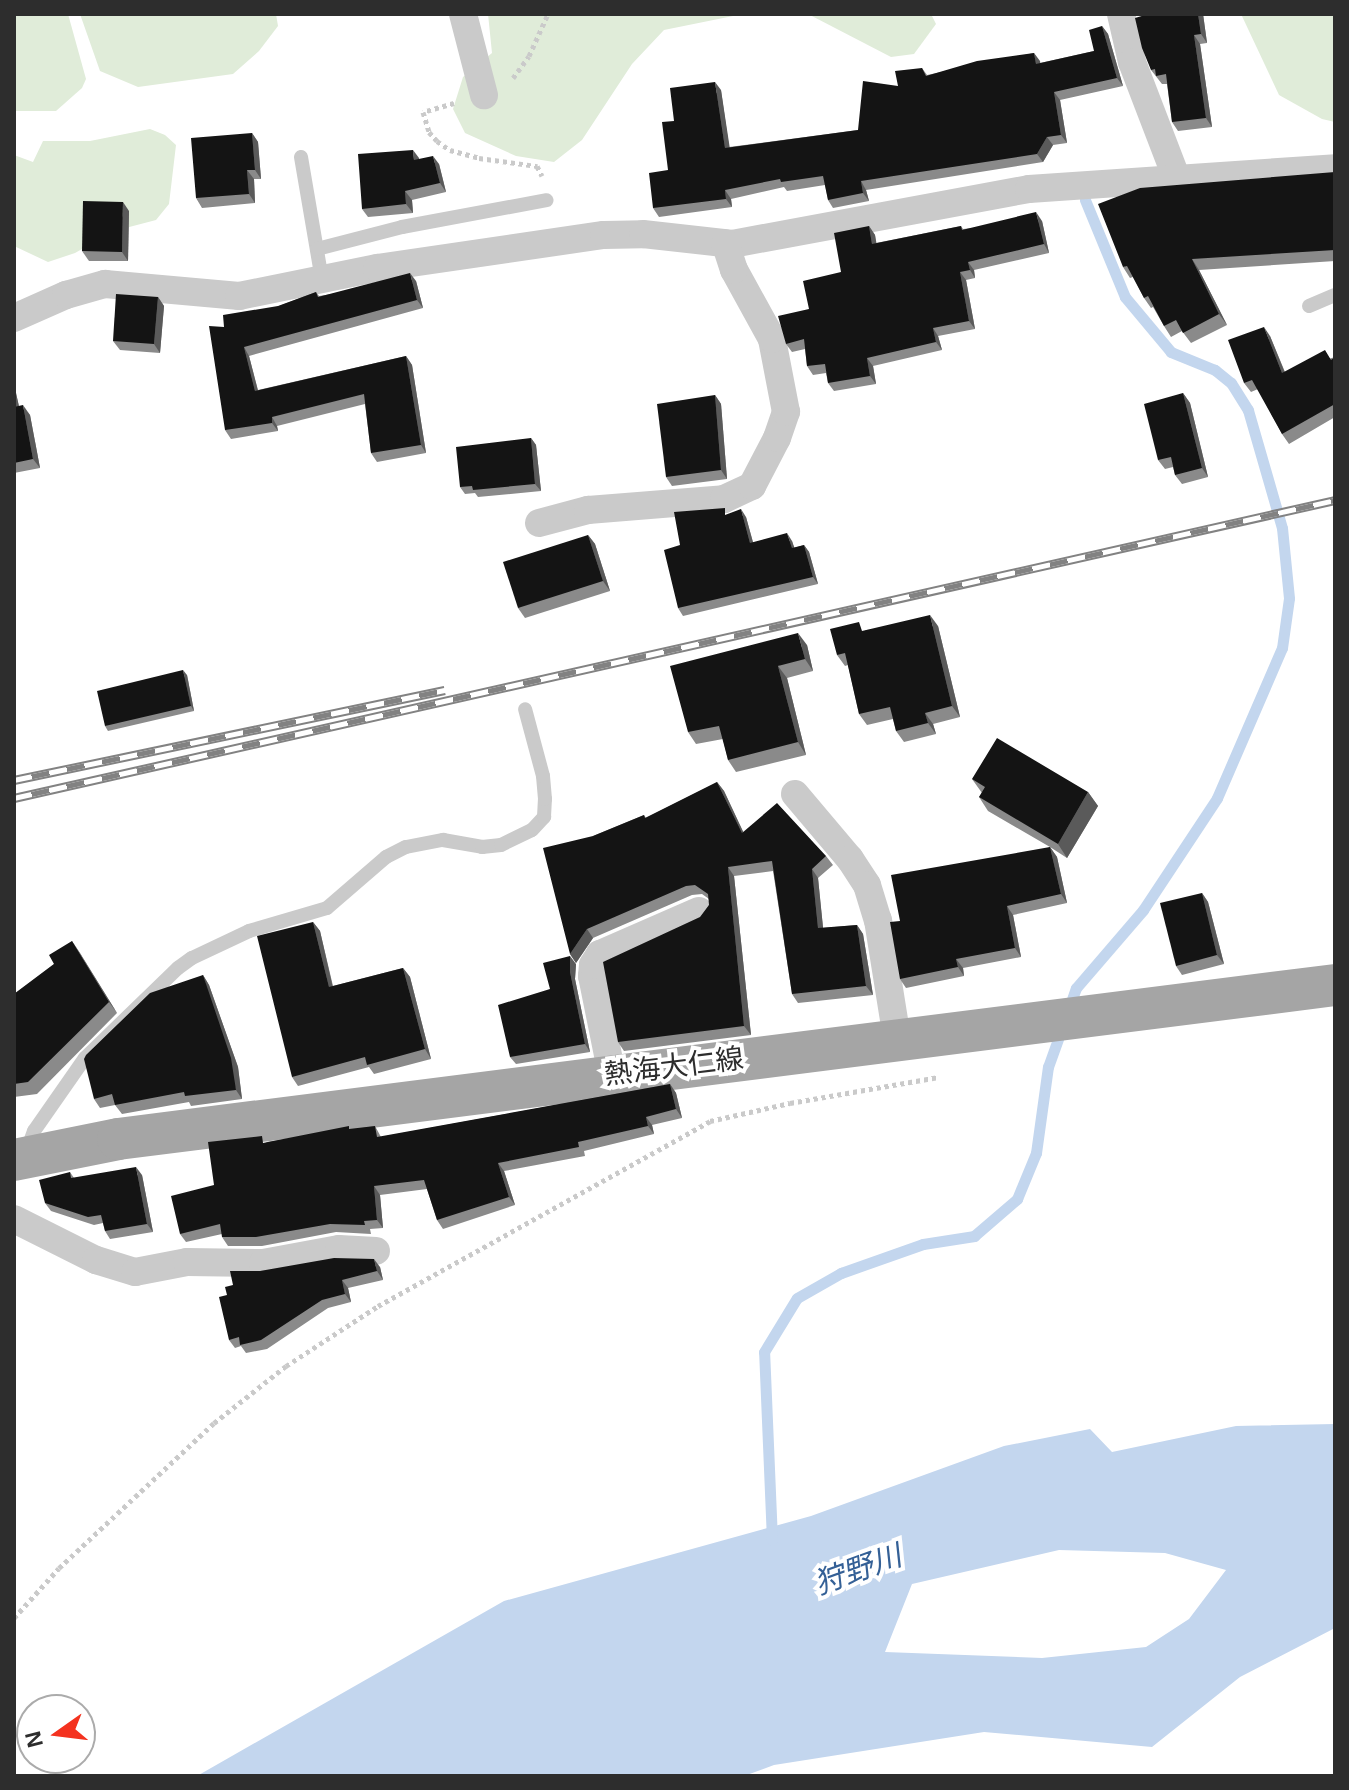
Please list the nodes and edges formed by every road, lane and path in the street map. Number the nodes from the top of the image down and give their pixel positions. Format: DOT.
graph roads {
  1 [pos="463,14"];
  2 [pos="548,14"];
  3 [pos="1121,14"];
  4 [pos="484,95"];
  5 [pos="301,157"];
  6 [pos="1335,168"];
  7 [pos="1177,179"];
  8 [pos="547,200"];
  9 [pos="725,243"];
  10 [pos="317,249"];
  11 [pos="322,280"];
  12 [pos="1335,295"];
  13 [pos="1309,306"];
  14 [pos="14,318"];
  15 [pos="539,523"];
  16 [pos="525,709"];
  17 [pos="795,794"];
  18 [pos="699,911"];
  19 [pos="1335,985"];
  20 [pos="897,1039"];
  21 [pos="612,1075"];
  22 [pos="710,1121"];
  23 [pos="19,1159"];
  24 [pos="14,1219"];
  25 [pos="376,1251"];
  26 [pos="14,1618"];
  1 -- 4 [label="street"];
  2 -- 4 [label="path"];
  3 -- 7 [label="street"];
  4 -- 8 [label="path"];
  5 -- 10 [label="lane"];
  6 -- 7 [label="street"];
  7 -- 9 [label="street"];
  8 -- 10 [label="lane"];
  9 -- 11 [label="street"];
  9 -- 15 [label="street"];
  10 -- 11 [label="lane"];
  11 -- 14 [label="street"];
  12 -- 13 [label="lane"];
  16 -- 23 [label="lane"];
  17 -- 20 [label="street"];
  18 -- 21 [label="street"];
  19 -- 20 [label="main road, 熱海大仁線"];
  20 -- 21 [label="main road, 熱海大仁線"];
  21 -- 23 [label="main road, 熱海大仁線"];
  22 -- 26 [label="path"];
  24 -- 25 [label="street"];
}
